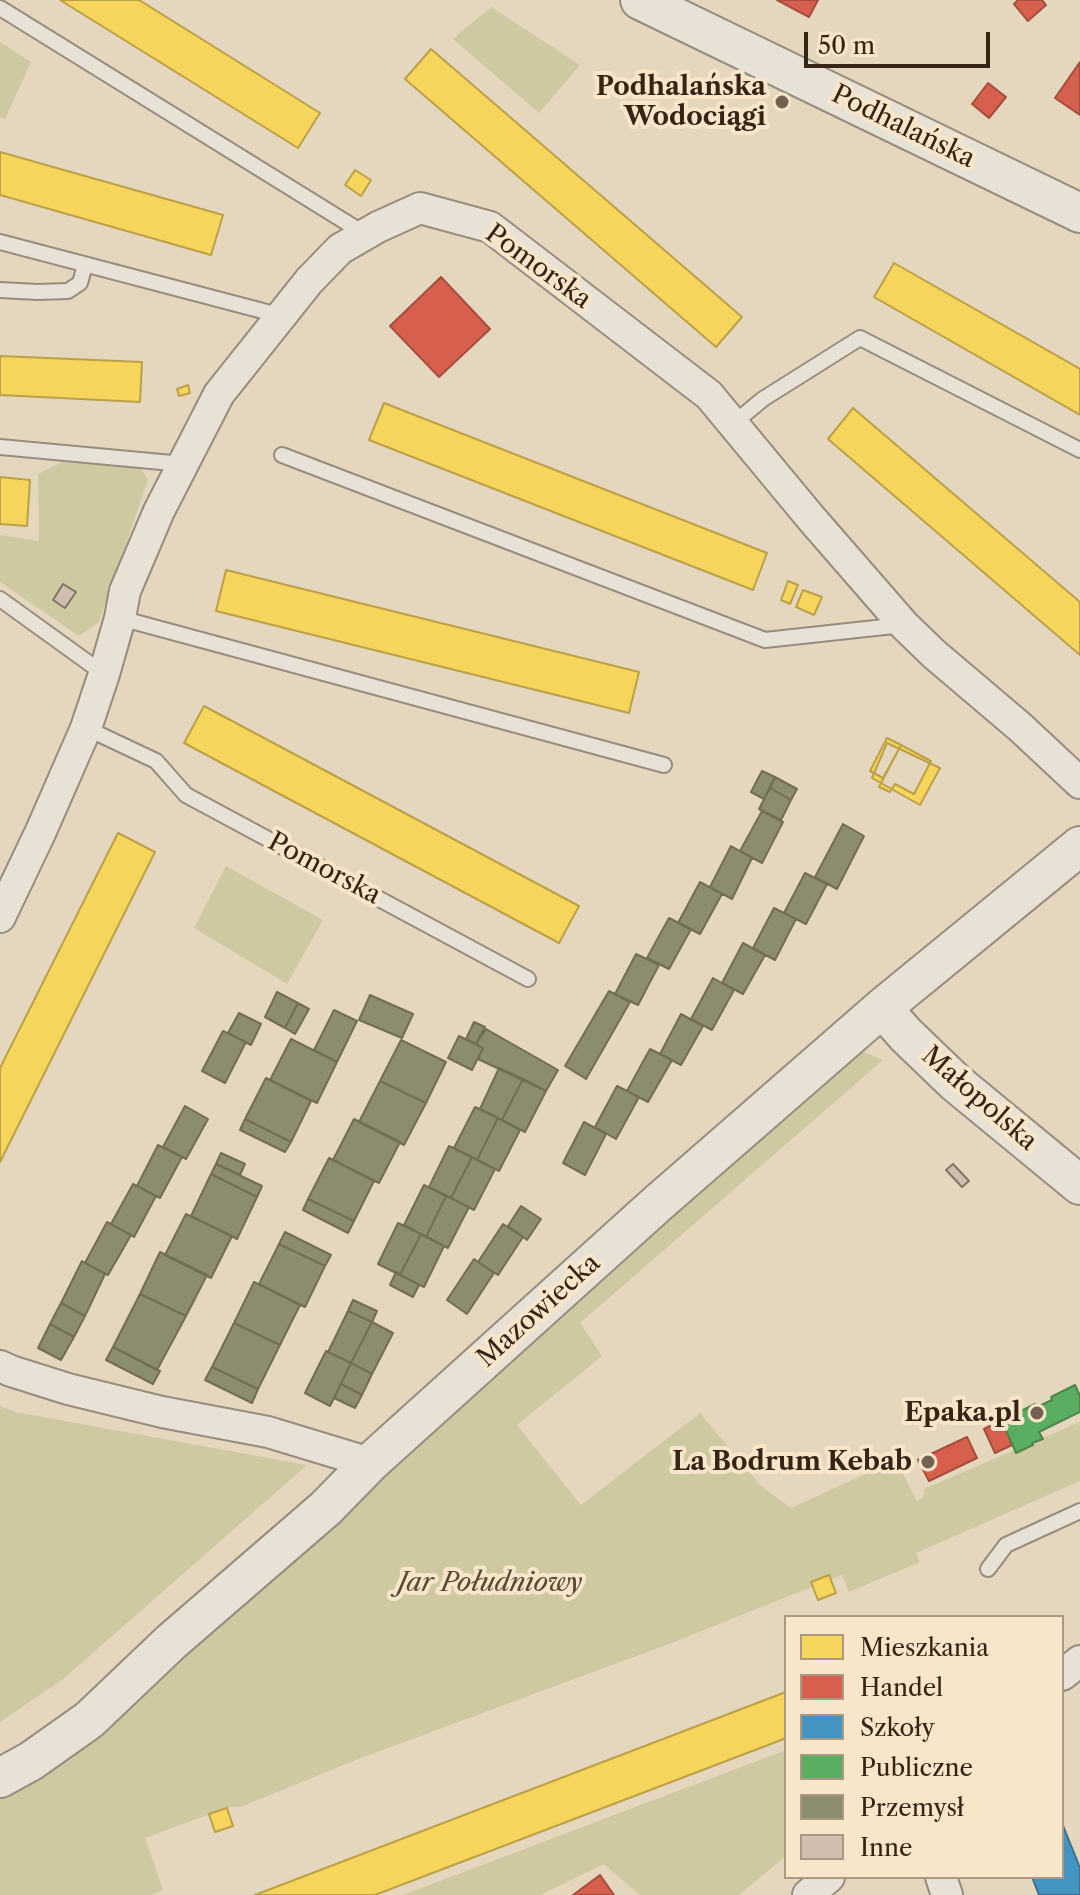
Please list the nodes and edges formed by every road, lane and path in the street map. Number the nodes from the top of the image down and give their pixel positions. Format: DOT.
graph roads {
  1 [pos="640,0"];
  2 [pos="0,8"];
  3 [pos="1080,213"];
  4 [pos="365,234"];
  5 [pos="0,242"];
  6 [pos="85,265"];
  7 [pos="0,290"];
  8 [pos="282,316"];
  9 [pos="734,423"];
  10 [pos="0,447"];
  11 [pos="1080,450"];
  12 [pos="282,455"];
  13 [pos="183,464"];
  14 [pos="0,599"];
  15 [pos="120,618"];
  16 [pos="904,625"];
  17 [pos="104,674"];
  18 [pos="86,728"];
  19 [pos="664,765"];
  20 [pos="1080,783"];
  21 [pos="1080,846"];
  22 [pos="0,917"];
  23 [pos="528,979"];
  24 [pos="882,1008"];
  25 [pos="1080,1185"];
  26 [pos="0,1366"];
  27 [pos="370,1463"];
  28 [pos="1080,1511"];
  29 [pos="988,1569"];
  30 [pos="1080,1661"];
  31 [pos="1064,1673"];
  32 [pos="0,1778"];
  33 [pos="827,1879"];
  34 [pos="808,1895"];
  1 -- 3 [label="street, Podhalańska"];
  2 -- 4 [label="lane"];
  4 -- 8 [label="street, Pomorska"];
  4 -- 9 [label="street, Pomorska"];
  5 -- 6 [label="lane"];
  6 -- 7 [label="lane"];
  6 -- 8 [label="lane"];
  8 -- 13 [label="street, Pomorska"];
  9 -- 11 [label="lane"];
  9 -- 16 [label="street, Pomorska"];
  10 -- 13 [label="lane"];
  12 -- 16 [label="lane"];
  13 -- 15 [label="street, Pomorska"];
  14 -- 17 [label="lane"];
  15 -- 17 [label="street, Pomorska"];
  15 -- 19 [label="lane"];
  16 -- 20 [label="street, Pomorska"];
  17 -- 18 [label="street, Pomorska"];
  18 -- 22 [label="street, Pomorska"];
  18 -- 23 [label="lane, Pomorska"];
  21 -- 24 [label="street, Mazowiecka"];
  24 -- 25 [label="street, Małopolska"];
  24 -- 27 [label="street, Mazowiecka"];
  26 -- 27 [label="street"];
  27 -- 32 [label="street, Mazowiecka"];
  28 -- 29 [label="lane"];
  30 -- 31 [label="street"];
  33 -- 34 [label="street"];
}
